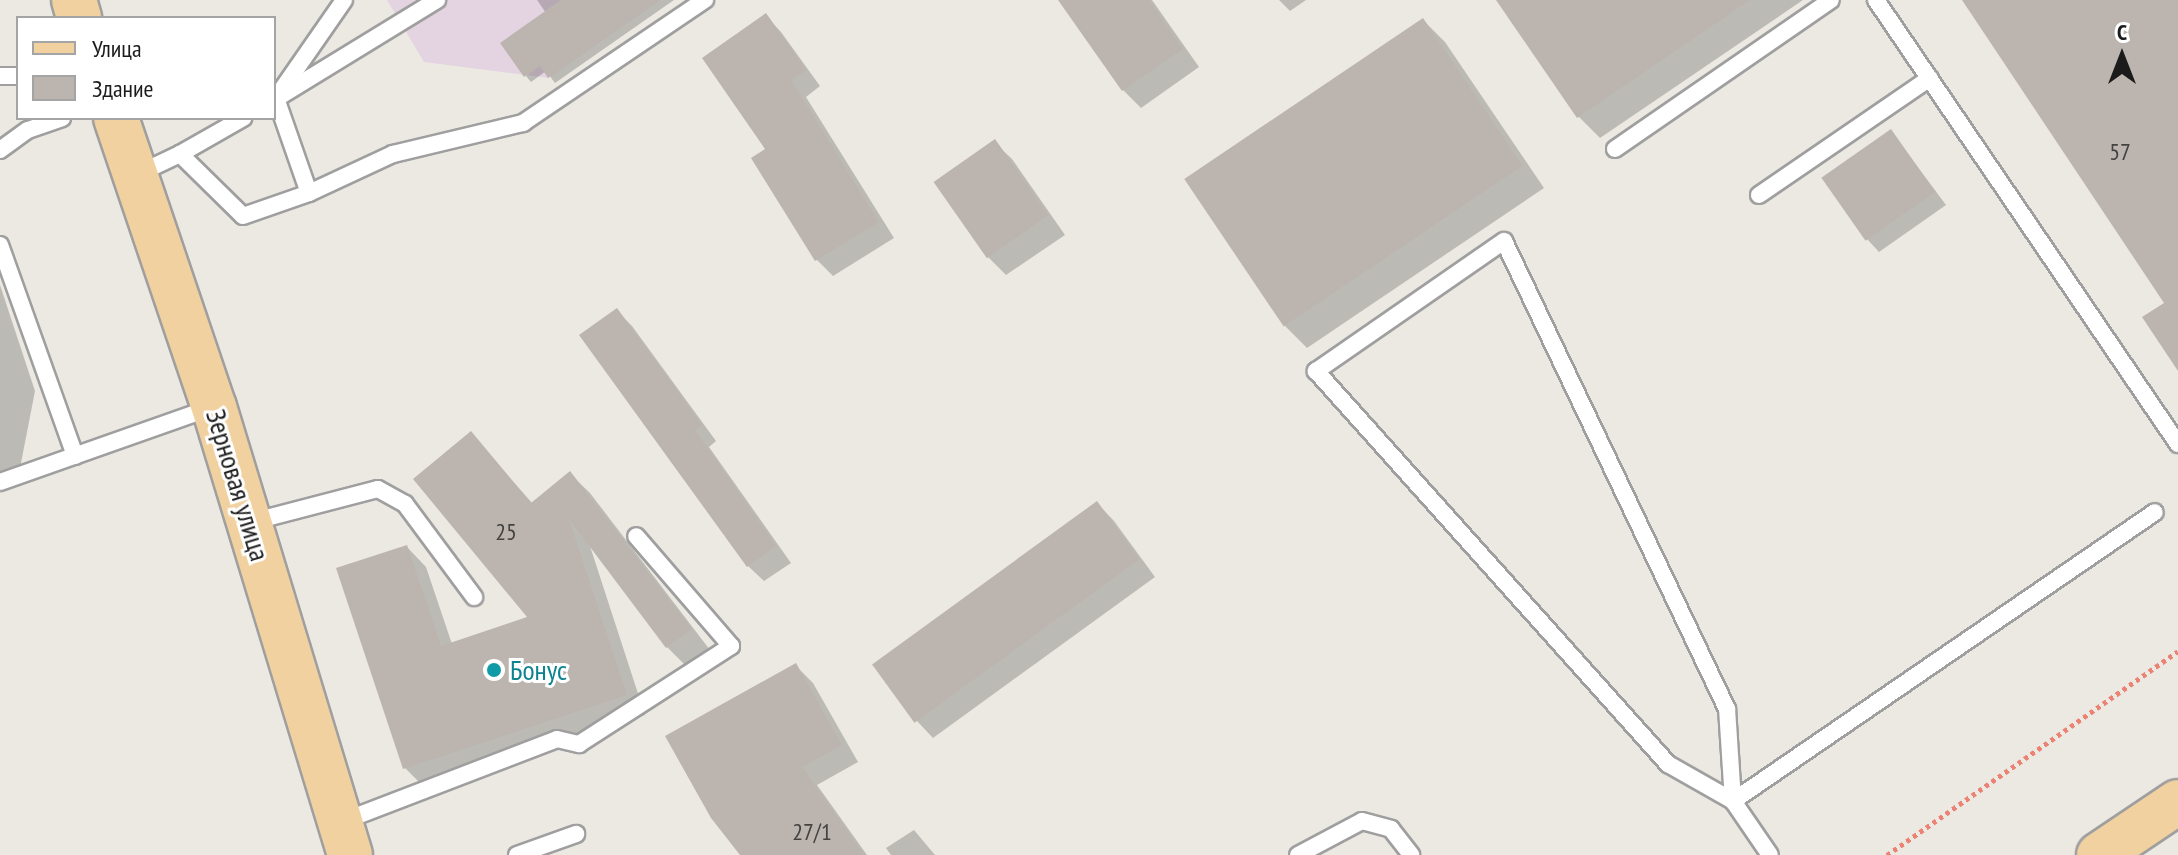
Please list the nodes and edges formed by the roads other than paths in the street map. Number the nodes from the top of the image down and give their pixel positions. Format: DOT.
graph roads {
  1 [pos="344,0"];
  2 [pos="437,0"];
  3 [pos="705,0"];
  4 [pos="1831,0"];
  5 [pos="1876,0"];
  6 [pos="1930,78"];
  7 [pos="276,98"];
  8 [pos="276,98"];
  9 [pos="276,102"];
  10 [pos="56,120"];
  11 [pos="117,120"];
  12 [pos="240,120"];
  13 [pos="1615,149"];
  14 [pos="0,150"];
  15 [pos="180,154"];
  16 [pos="138,174"];
  17 [pos="309,193"];
  18 [pos="1759,195"];
  19 [pos="0,245"];
  20 [pos="214,407"];
  21 [pos="2178,444"];
  22 [pos="75,456"];
  23 [pos="0,482"];
  24 [pos="2155,512"];
  25 [pos="249,523"];
  26 [pos="636,536"];
  27 [pos="474,597"];
  28 [pos="1733,801"];
  29 [pos="2170,812"];
  30 [pos="576,834"];
  31 [pos="345,839"];
  32 [pos="517,855"];
  33 [pos="1298,855"];
  34 [pos="1411,855"];
  35 [pos="1770,855"];
  36 [pos="2099,855"];
  1 -- 7 [label="lane"];
  2 -- 8 [label="lane"];
  3 -- 17 [label="lane"];
  4 -- 13 [label="lane"];
  5 -- 6 [label="lane"];
  6 -- 18 [label="lane"];
  6 -- 21 [label="lane"];
  9 -- 17 [label="lane"];
  10 -- 14 [label="lane"];
  11 -- 16 [label="main road, Зерновая улица"];
  12 -- 15 [label="lane"];
  15 -- 16 [label="lane"];
  15 -- 17 [label="lane"];
  16 -- 20 [label="main road, Зерновая улица"];
  19 -- 22 [label="lane"];
  20 -- 22 [label="lane"];
  20 -- 25 [label="main road, Зерновая улица"];
  22 -- 23 [label="lane"];
  24 -- 28 [label="lane"];
  25 -- 27 [label="lane"];
  25 -- 31 [label="main road, Зерновая улица"];
  26 -- 31 [label="lane"];
  28 -- 28 [label="lane"];
  28 -- 35 [label="lane"];
  29 -- 36 [label="main road"];
  30 -- 32 [label="lane"];
  33 -- 34 [label="lane"];
}
